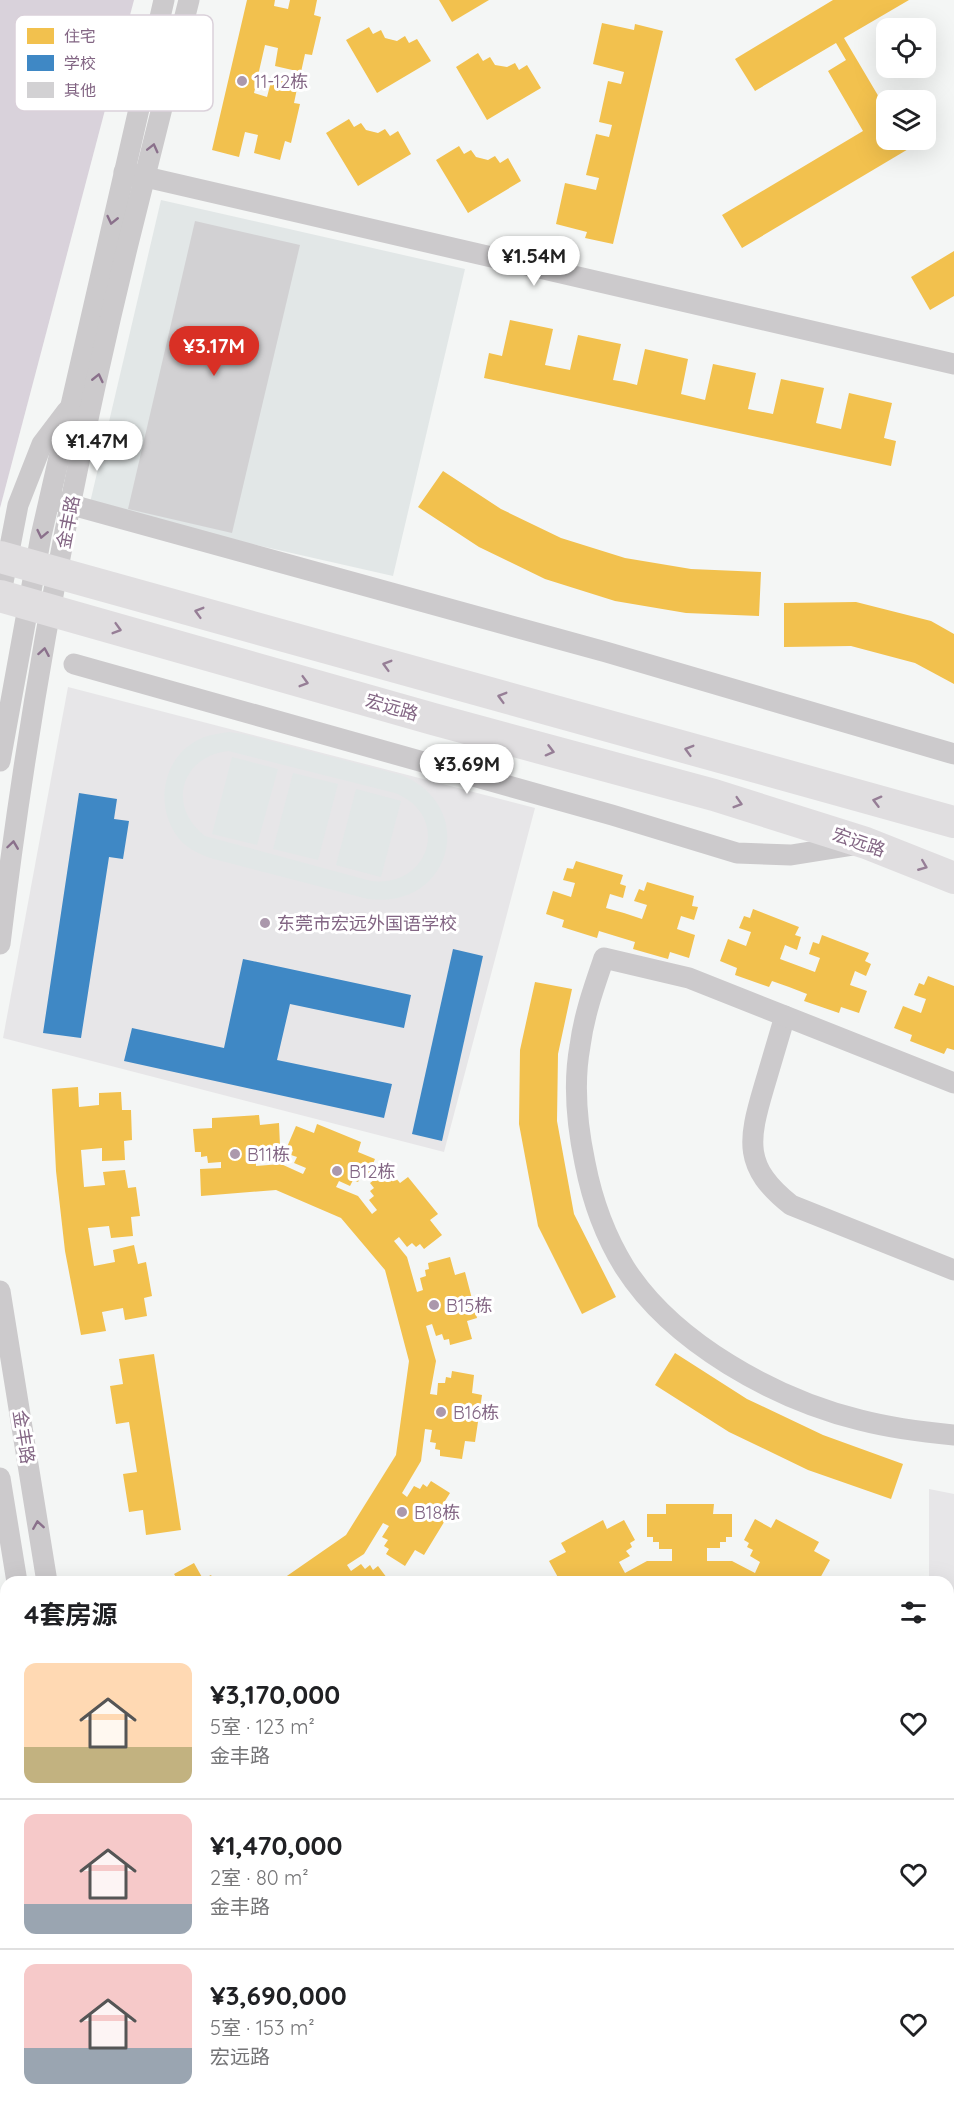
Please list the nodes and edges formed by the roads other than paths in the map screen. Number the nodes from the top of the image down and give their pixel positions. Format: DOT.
graph roads {
  1 [pos="164,0"];
  2 [pos="189,0"];
  3 [pos="160,15"];
  4 [pos="185,15"];
  5 [pos="138,111"];
  6 [pos="161,111"];
  7 [pos="123,172"];
  8 [pos="145,177"];
  9 [pos="954,364"];
  10 [pos="71,405"];
  11 [pos="50,499"];
  12 [pos="71,505"];
  13 [pos="0,557"];
  14 [pos="0,597"];
  15 [pos="75,664"];
  16 [pos="954,754"];
  17 [pos="0,761"];
  18 [pos="954,822"];
  19 [pos="866,843"];
  20 [pos="954,878"];
  21 [pos="0,944"];
  22 [pos="785,1016"];
  23 [pos="954,1083"];
  24 [pos="954,1270"];
  25 [pos="0,1291"];
  26 [pos="954,1435"];
  27 [pos="0,1479"];
  28 [pos="16,1576"];
  29 [pos="46,1576"];
  1 -- 3 [label="street, 金丰路"];
  4 -- 2 [label="street, 金丰路, one-way"];
  5 -- 7 [label="street, 金丰路"];
  8 -- 6 [label="street, 金丰路, one-way"];
  7 -- 8 [label="street"];
  7 -- 10 [label="street, 金丰路, one-way"];
  8 -- 9 [label="street"];
  12 -- 8 [label="street, 金丰路, one-way"];
  10 -- 11 [label="street, 金丰路"];
  10 -- 14 [label="street"];
  11 -- 12 [label="street"];
  11 -- 17 [label="street, 金丰路, one-way"];
  12 -- 16 [label="street"];
  21 -- 12 [label="street, 金丰路, one-way"];
  18 -- 13 [label="highway, one-way"];
  14 -- 19 [label="highway, 宏远路, one-way"];
  15 -- 19 [label="street"];
  19 -- 20 [label="highway, 宏远路, one-way"];
  22 -- 23 [label="street"];
  22 -- 24 [label="street"];
  22 -- 26 [label="street"];
  29 -- 25 [label="street, 金丰路, one-way"];
  27 -- 28 [label="street, 金丰路"];
}
